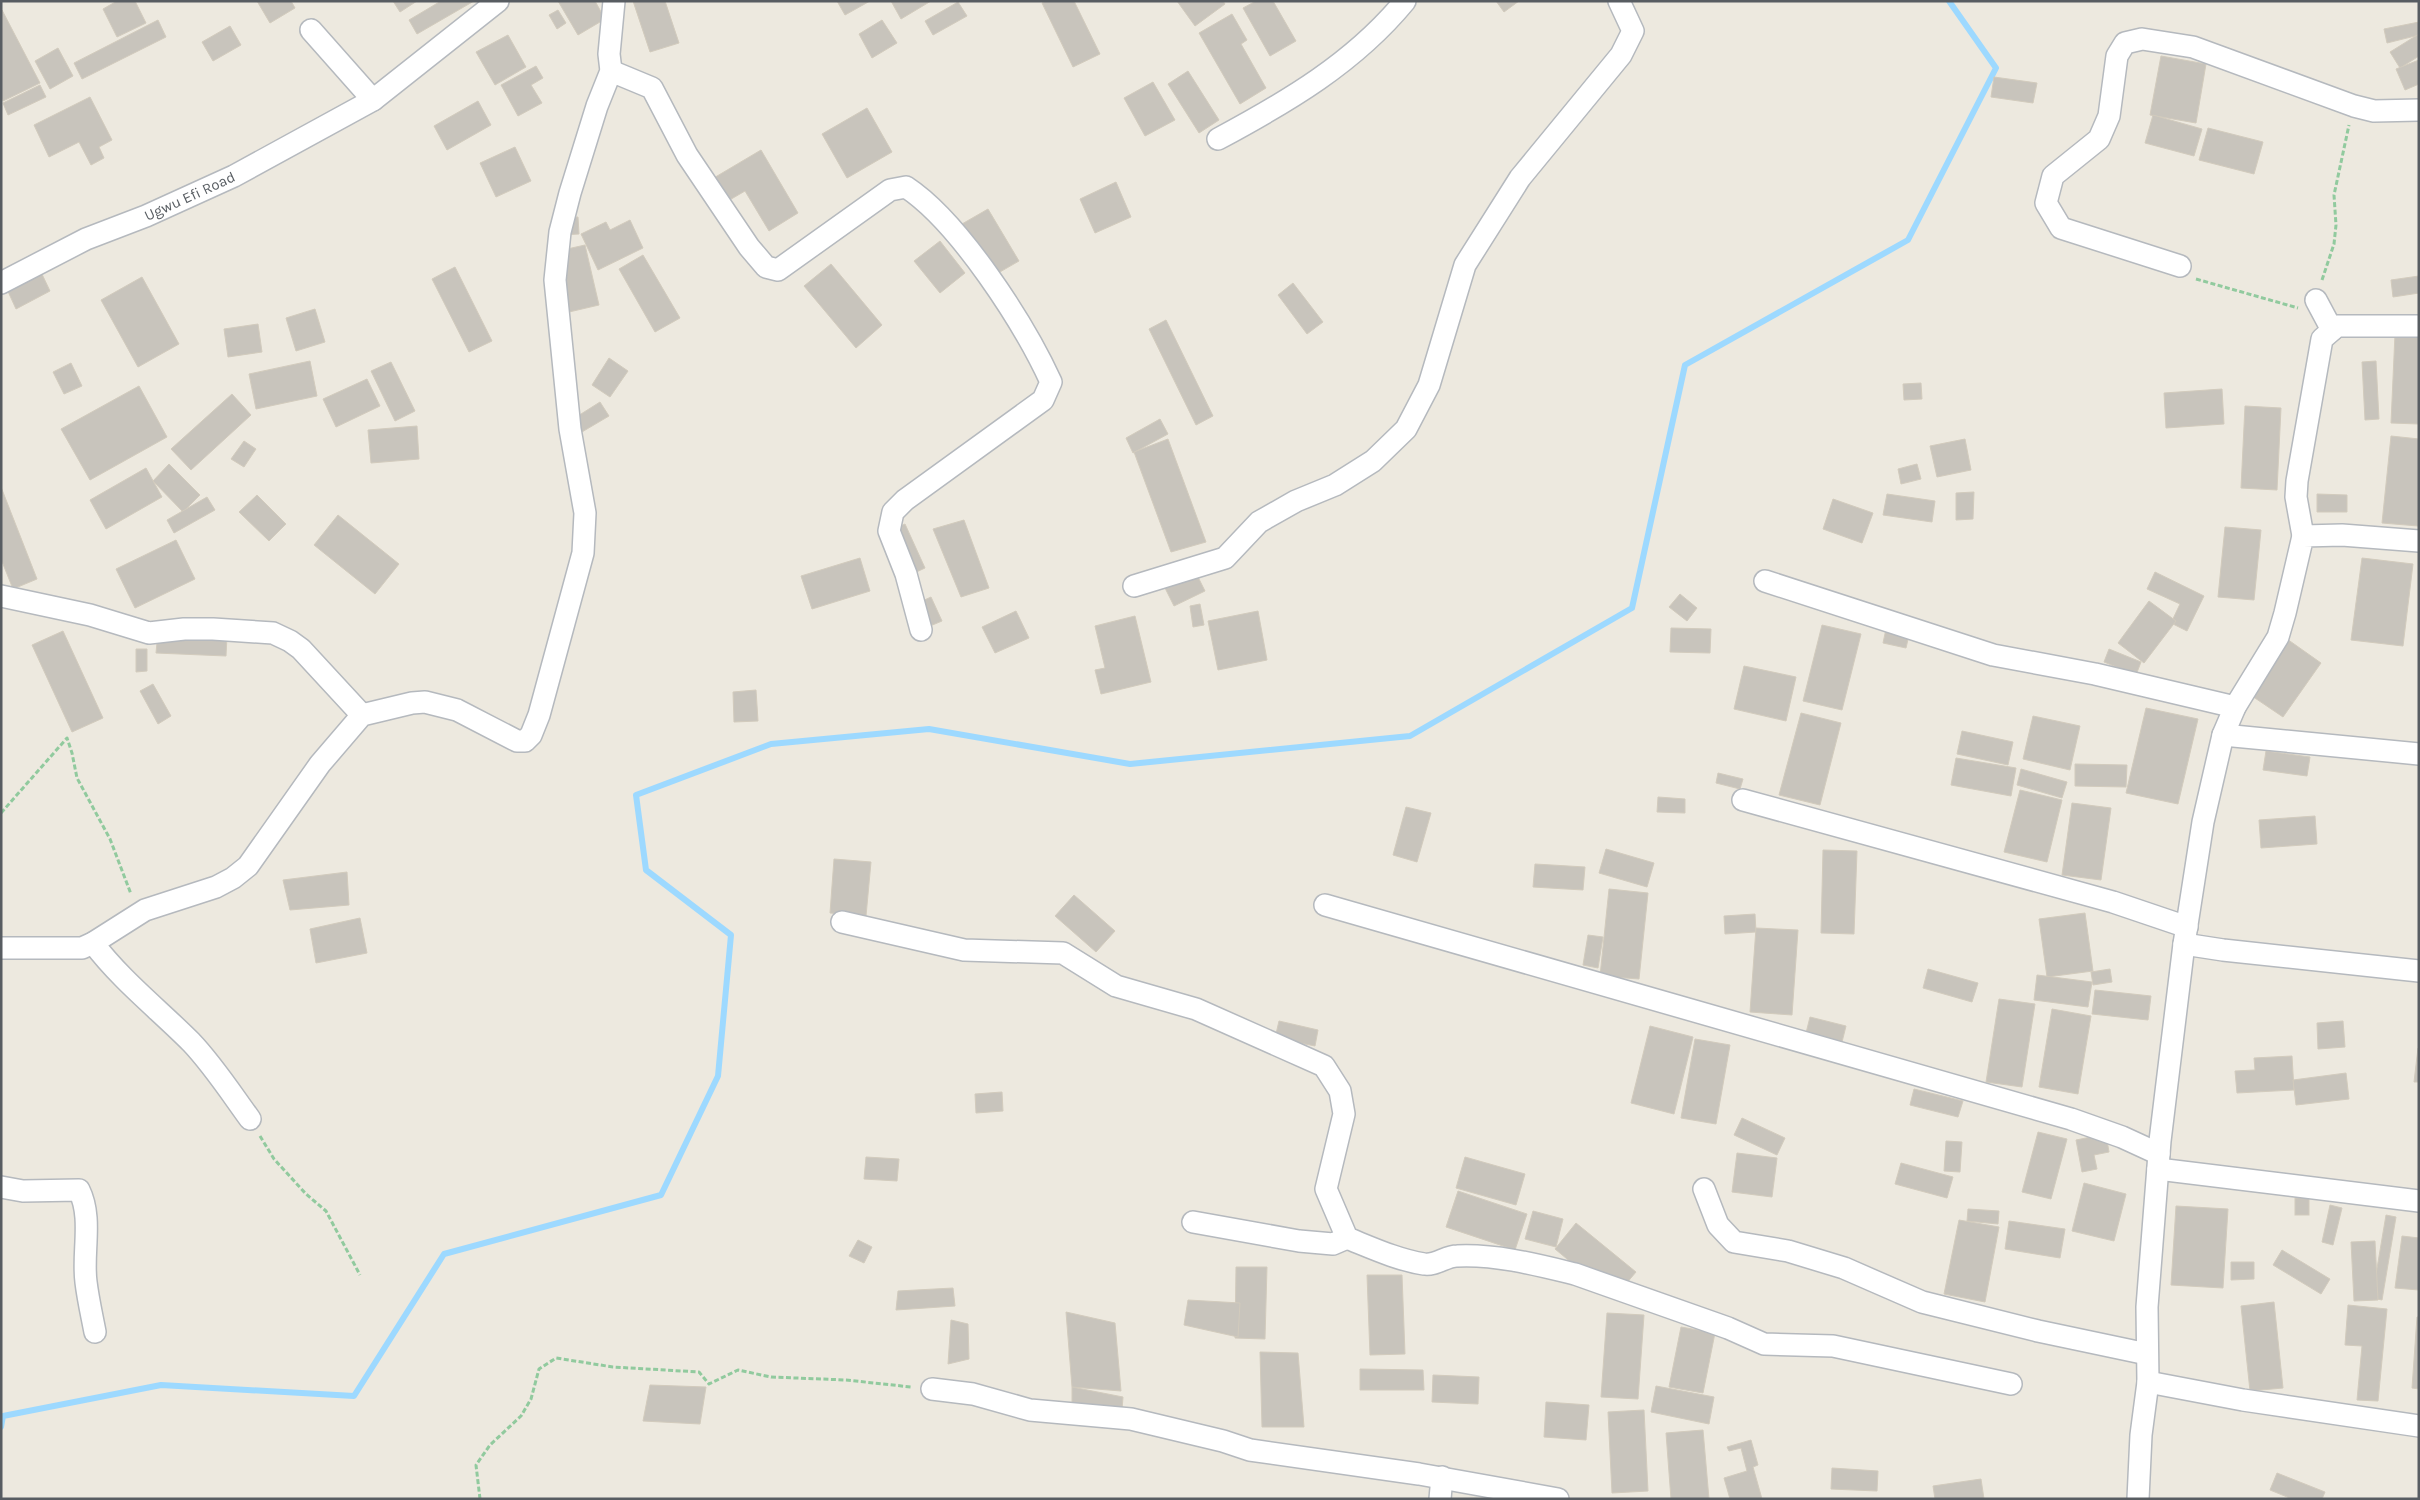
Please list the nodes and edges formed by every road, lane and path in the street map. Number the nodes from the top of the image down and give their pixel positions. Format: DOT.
graph roads {
  1 [pos="498,1"];
  2 [pos="614,1"];
  3 [pos="1405,1"];
  4 [pos="1619,1"];
  5 [pos="312,30"];
  6 [pos="611,70"];
  7 [pos="373,100"];
  8 [pos="2354,106"];
  9 [pos="2419,110"];
  10 [pos="1218,139"];
  11 [pos="2180,266"];
  12 [pos="1,282"];
  13 [pos="2316,300"];
  14 [pos="2419,326"];
  15 [pos="2332,330"];
  16 [pos="2303,536"];
  17 [pos="2419,541"];
  18 [pos="1765,581"];
  19 [pos="1134,586"];
  20 [pos="1,596"];
  21 [pos="920,630"];
  22 [pos="2235,707"];
  23 [pos="362,716"];
  24 [pos="2223,734"];
  25 [pos="2419,754"];
  26 [pos="1743,800"];
  27 [pos="1,813"];
  28 [pos="1325,905"];
  29 [pos="138,914"];
  30 [pos="842,922"];
  31 [pos="2185,935"];
  32 [pos="93,943"];
  33 [pos="1,948"];
  34 [pos="2419,971"];
  35 [pos="250,1118"];
  36 [pos="2158,1162"];
  37 [pos="1,1187"];
  38 [pos="1704,1189"];
  39 [pos="2419,1201"];
  40 [pos="1193,1222"];
  41 [pos="1347,1238"];
  42 [pos="360,1274"];
  43 [pos="95,1332"];
  44 [pos="2147,1354"];
  45 [pos="2148,1382"];
  46 [pos="2011,1384"];
  47 [pos="932,1389"];
  48 [pos="2419,1426"];
  49 [pos="1442,1477"];
  50 [pos="480,1499"];
  51 [pos="1440,1499"];
  52 [pos="1558,1499"];
  53 [pos="2138,1499"];
  1 -- 7 [label="street, Ugwu Efi Road"];
  2 -- 6 [label="street"];
  3 -- 10 [label="street"];
  4 -- 19 [label="street"];
  5 -- 7 [label="street"];
  6 -- 21 [label="street"];
  6 -- 23 [label="street"];
  7 -- 12 [label="street, Ugwu Efi Road"];
  8 -- 9 [label="street"];
  8 -- 11 [label="street"];
  8 -- 13 [label="path"];
  11 -- 13 [label="path"];
  13 -- 15 [label="street"];
  14 -- 15 [label="street"];
  15 -- 16 [label="street"];
  16 -- 17 [label="street"];
  16 -- 22 [label="street"];
  18 -- 22 [label="street"];
  20 -- 23 [label="street"];
  22 -- 24 [label="street"];
  23 -- 29 [label="street"];
  24 -- 25 [label="street"];
  24 -- 31 [label="street"];
  26 -- 31 [label="street"];
  27 -- 29 [label="path"];
  28 -- 36 [label="street"];
  29 -- 32 [label="street"];
  30 -- 41 [label="street"];
  31 -- 34 [label="street"];
  31 -- 36 [label="street"];
  32 -- 33 [label="street"];
  32 -- 35 [label="street"];
  35 -- 42 [label="path"];
  36 -- 39 [label="street"];
  36 -- 44 [label="street"];
  37 -- 43 [label="street"];
  38 -- 44 [label="street"];
  40 -- 41 [label="street"];
  41 -- 46 [label="street"];
  44 -- 45 [label="street"];
  45 -- 48 [label="street"];
  45 -- 53 [label="street"];
  47 -- 49 [label="street"];
  47 -- 50 [label="path"];
  49 -- 51 [label="street"];
  49 -- 52 [label="street"];
}
